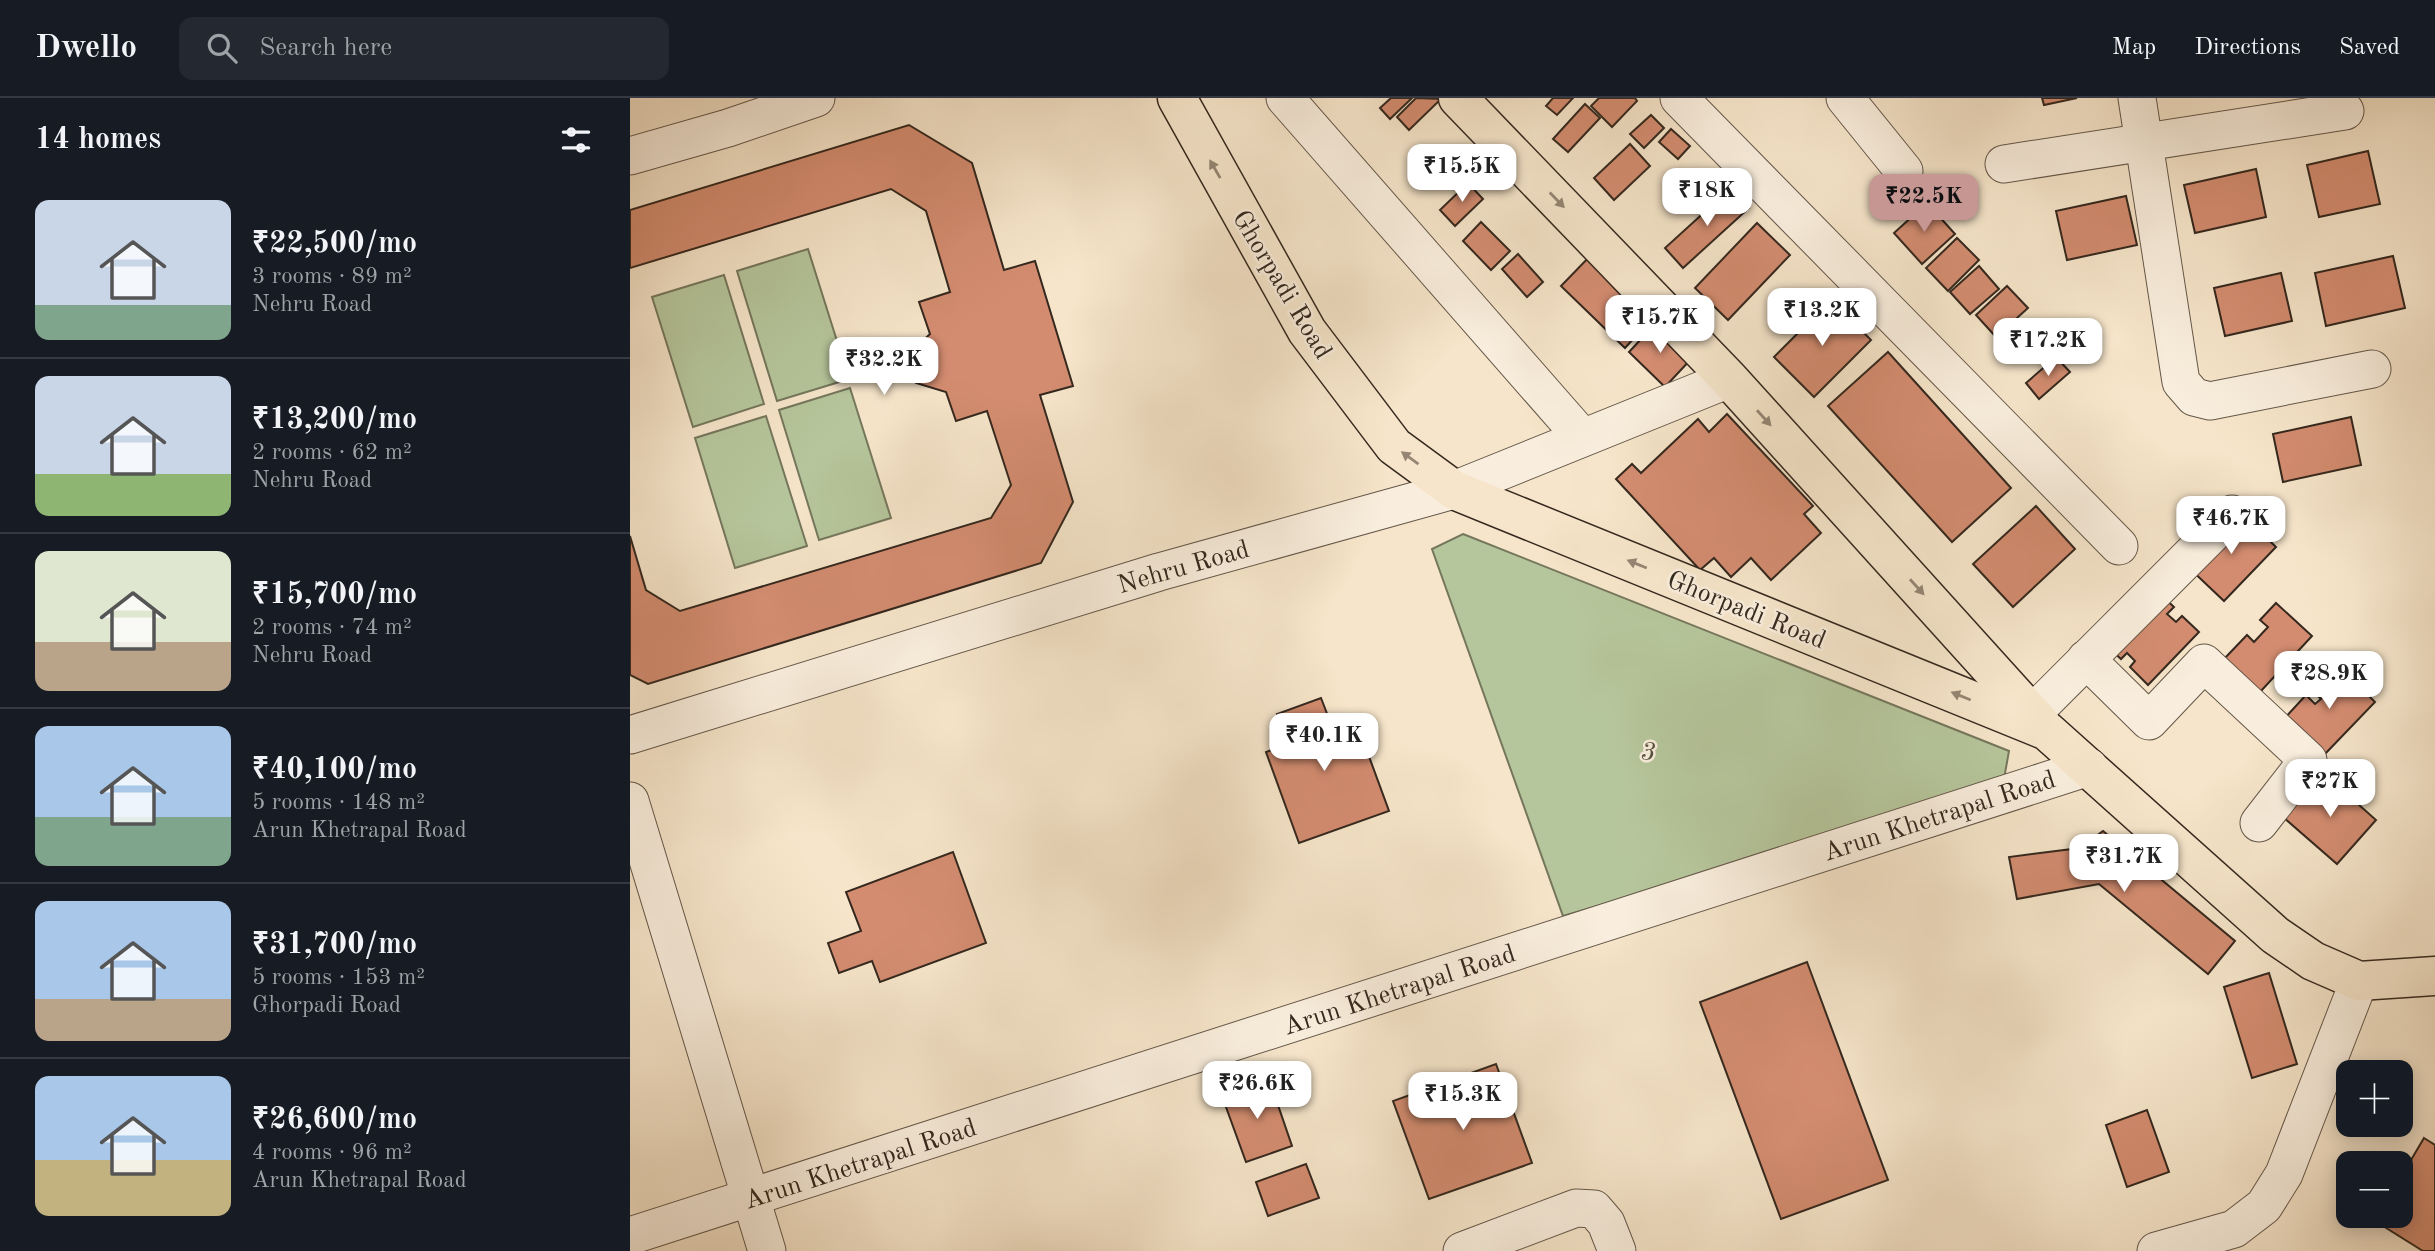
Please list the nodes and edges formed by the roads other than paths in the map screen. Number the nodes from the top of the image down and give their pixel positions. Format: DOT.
graph roads {
  1 [pos="816,98"];
  2 [pos="1177,98"];
  3 [pos="1285,98"];
  4 [pos="1458,98"];
  5 [pos="1679,98"];
  6 [pos="1845,98"];
  7 [pos="2137,98"];
  8 [pos="2345,111"];
  9 [pos="2144,143"];
  10 [pos="630,156"];
  11 [pos="2004,164"];
  12 [pos="1904,171"];
  13 [pos="2372,369"];
  14 [pos="1729,379"];
  15 [pos="1583,438"];
  16 [pos="1454,490"];
  17 [pos="2232,514"];
  18 [pos="2119,546"];
  19 [pos="2086,659"];
  20 [pos="2039,722"];
  21 [pos="630,735"];
  22 [pos="2089,767"];
  23 [pos="630,801"];
  24 [pos="2259,823"];
  25 [pos="2435,976"];
  26 [pos="2359,981"];
  27 [pos="751,1198"];
  28 [pos="630,1236"];
  29 [pos="767,1251"];
  30 [pos="1461,1251"];
  31 [pos="1617,1251"];
  32 [pos="2157,1251"];
  1 -- 10 [label="street"];
  16 -- 2 [label="main road, Ghorpadi Road, one-way"];
  3 -- 15 [label="street"];
  4 -- 14 [label="main road, one-way"];
  5 -- 18 [label="street"];
  6 -- 12 [label="street"];
  7 -- 9 [label="street"];
  8 -- 9 [label="street"];
  9 -- 11 [label="street"];
  9 -- 13 [label="street"];
  14 -- 15 [label="street, Nehru Road"];
  14 -- 20 [label="main road, one-way"];
  15 -- 16 [label="street, Nehru Road"];
  20 -- 16 [label="main road, Ghorpadi Road, one-way"];
  16 -- 21 [label="street, Nehru Road"];
  17 -- 19 [label="street"];
  19 -- 20 [label="street"];
  19 -- 24 [label="street"];
  20 -- 22 [label="main road, Ghorpadi Road"];
  22 -- 26 [label="main road, Ghorpadi Road"];
  22 -- 27 [label="street, Arun Khetrapal Road"];
  23 -- 27 [label="street"];
  25 -- 26 [label="main road, Ghorpadi Road"];
  26 -- 32 [label="street"];
  27 -- 28 [label="street, Arun Khetrapal Road"];
  27 -- 29 [label="street"];
  30 -- 31 [label="street"];
}
